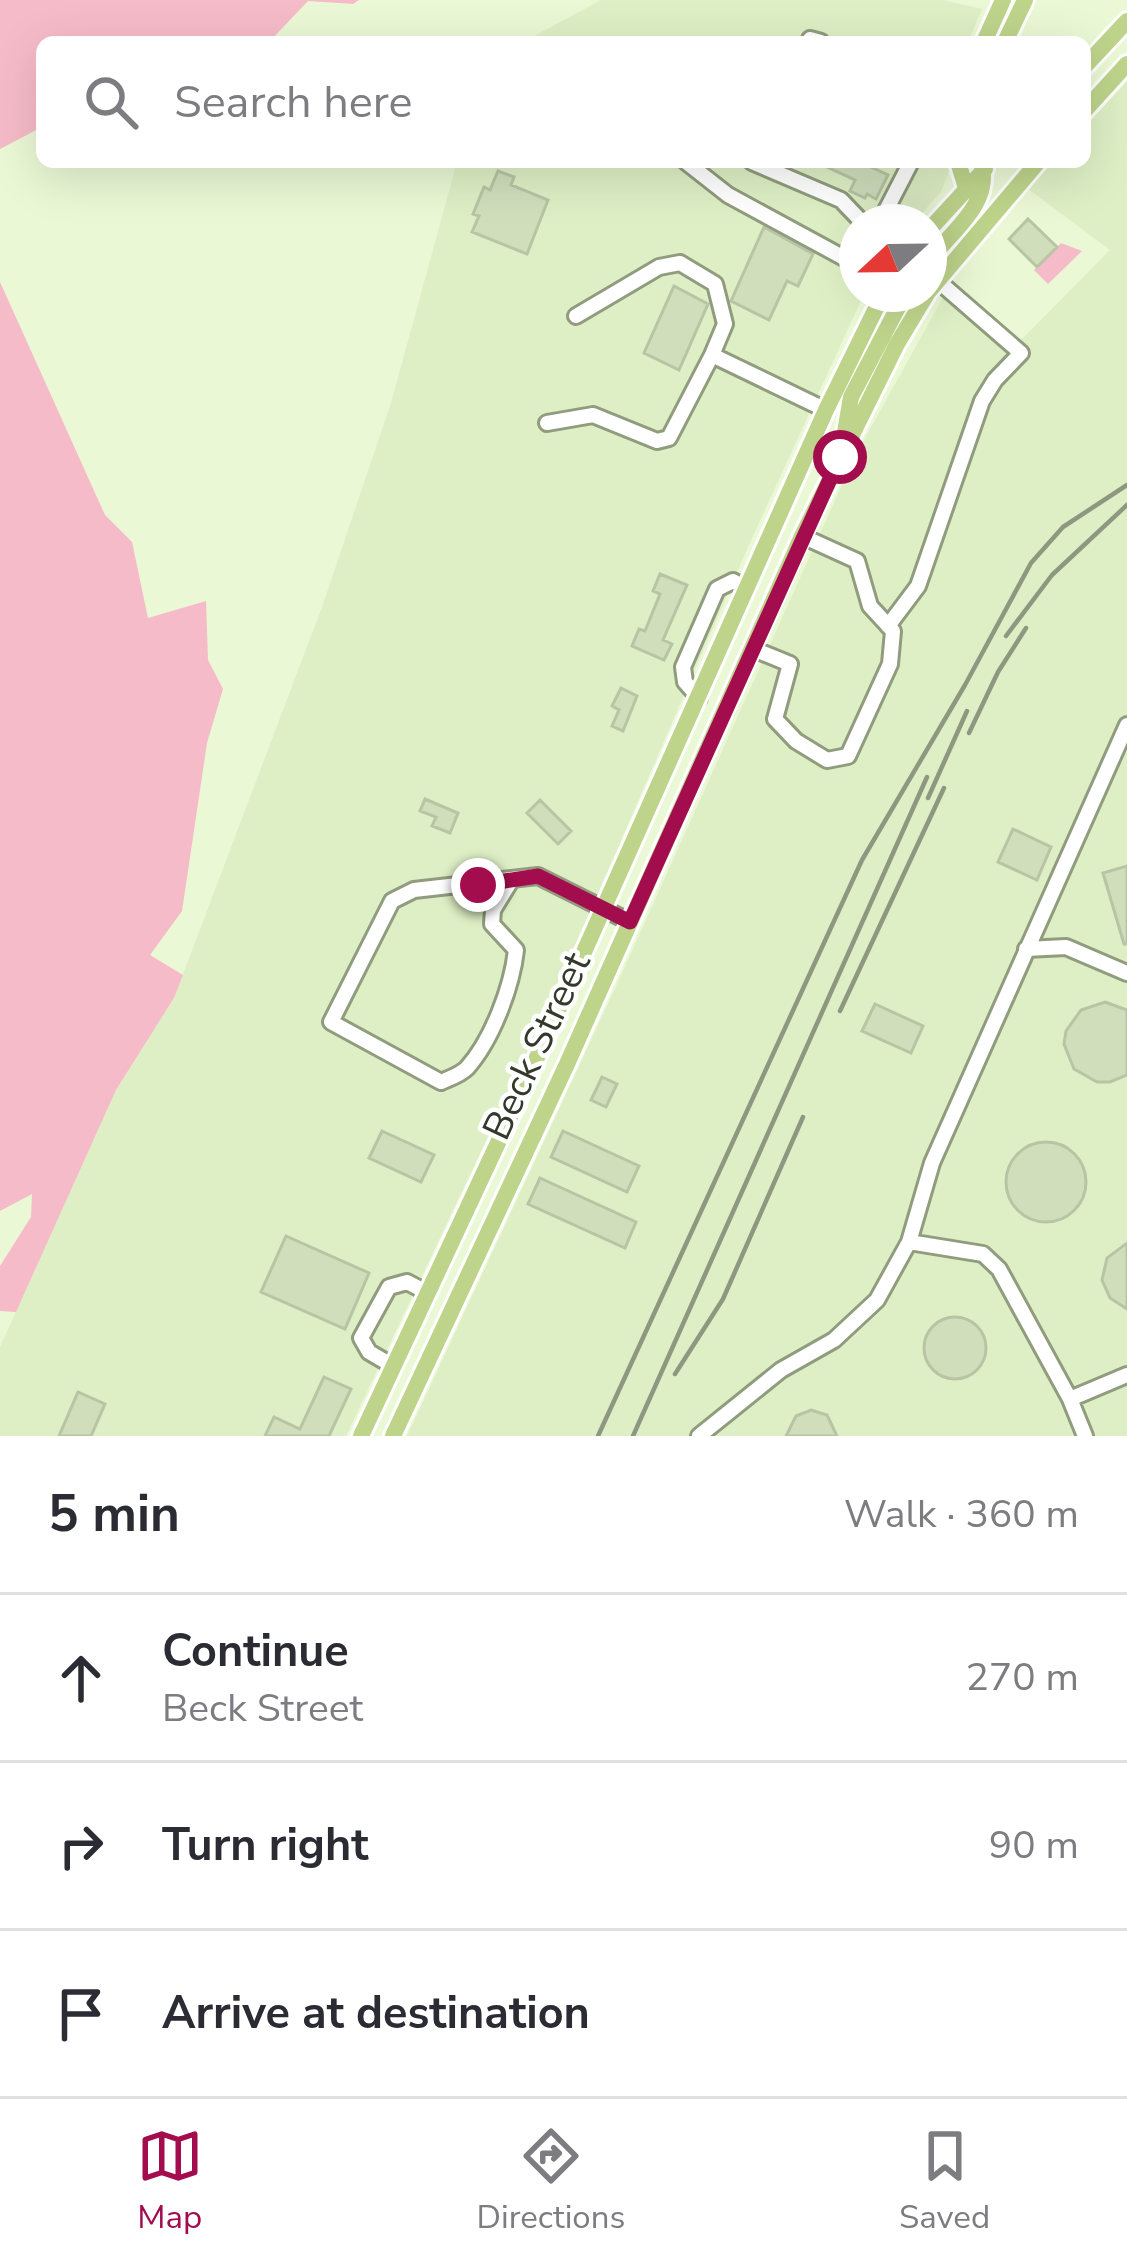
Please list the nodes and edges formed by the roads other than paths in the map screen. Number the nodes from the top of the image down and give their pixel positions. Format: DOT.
graph roads {
  1 [pos="1003,0"];
  2 [pos="1025,0"];
  3 [pos="1127,21"];
  4 [pos="987,36"];
  5 [pos="1008,36"];
  6 [pos="1091,60"];
  7 [pos="1127,64"];
  8 [pos="1091,103"];
  9 [pos="694,168"];
  10 [pos="766,168"];
  11 [pos="908,168"];
  12 [pos="960,168"];
  13 [pos="983,168"];
  14 [pos="984,168"];
  15 [pos="1033,168"];
  16 [pos="966,188"];
  17 [pos="845,204"];
  18 [pos="889,204"];
  19 [pos="947,210"];
  20 [pos="947,238"];
  21 [pos="839,255"];
  22 [pos="947,269"];
  23 [pos="947,299"];
  24 [pos="874,312"];
  25 [pos="896,312"];
  26 [pos="918,312"];
  27 [pos="576,316"];
  28 [pos="712,356"];
  29 [pos="826,410"];
  30 [pos="548,423"];
  31 [pos="840,457"];
  32 [pos="802,536"];
  33 [pos="747,589"];
  34 [pos="888,626"];
  35 [pos="751,648"];
  36 [pos="699,698"];
  37 [pos="1127,725"];
  38 [pos="512,879"];
  39 [pos="604,909"];
  40 [pos="630,922"];
  41 [pos="1026,949"];
  42 [pos="1127,973"];
  43 [pos="909,1242"];
  44 [pos="428,1293"];
  45 [pos="393,1366"];
  46 [pos="1127,1375"];
  47 [pos="1070,1400"];
  48 [pos="361,1436"];
  49 [pos="392,1436"];
  50 [pos="698,1436"];
  51 [pos="1085,1436"];
  1 -- 4 [label="main road"];
  2 -- 5 [label="main road"];
  3 -- 6 [label="main road"];
  7 -- 8 [label="main road"];
  9 -- 21 [label="lane"];
  10 -- 17 [label="lane"];
  11 -- 18 [label="lane"];
  12 -- 16 [label="main road"];
  13 -- 16 [label="main road"];
  14 -- 20 [label="main road"];
  15 -- 22 [label="main road, Beck Street"];
  16 -- 19 [label="main road"];
  23 -- 34 [label="lane"];
  24 -- 29 [label="main road, Beck Street"];
  25 -- 31 [label="main road"];
  26 -- 31 [label="main road, Beck Street"];
  27 -- 28 [label="lane"];
  28 -- 29 [label="lane"];
  28 -- 30 [label="lane"];
  29 -- 33 [label="main road, Beck Street"];
  31 -- 32 [label="main road, Beck Street"];
  32 -- 34 [label="lane"];
  32 -- 35 [label="main road, Beck Street"];
  33 -- 36 [label="main road, Beck Street"];
  33 -- 36 [label="lane"];
  34 -- 35 [label="lane"];
  35 -- 40 [label="main road, Beck Street"];
  36 -- 39 [label="main road, Beck Street"];
  37 -- 41 [label="lane"];
  38 -- 38 [label="lane"];
  38 -- 39 [label="lane"];
  39 -- 40 [label="lane"];
  39 -- 44 [label="main road, Beck Street"];
  40 -- 49 [label="main road, Beck Street"];
  41 -- 42 [label="lane"];
  41 -- 43 [label="lane"];
  43 -- 47 [label="lane"];
  43 -- 50 [label="lane"];
  44 -- 45 [label="main road, Beck Street"];
  44 -- 45 [label="lane"];
  45 -- 48 [label="main road, Beck Street"];
  46 -- 47 [label="lane"];
  47 -- 51 [label="lane"];
}
